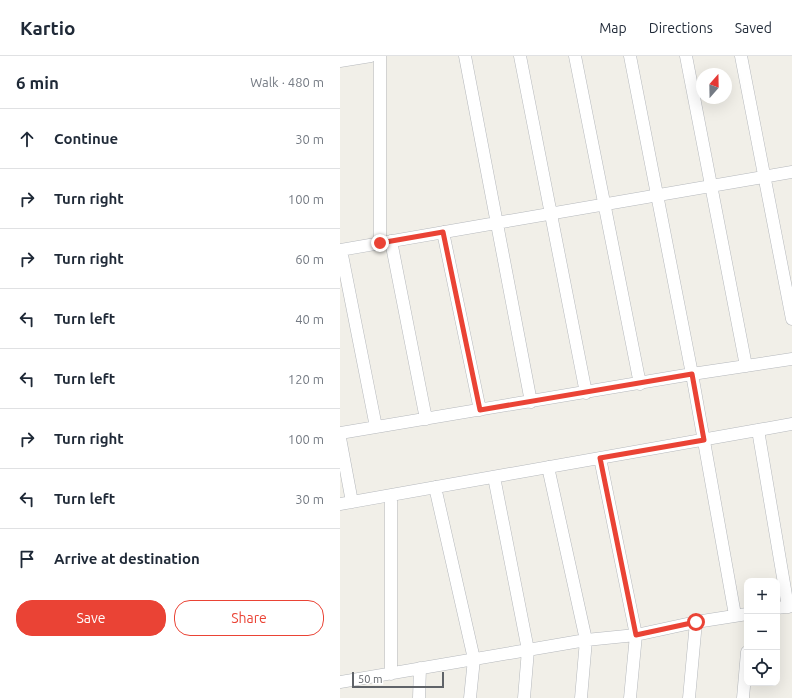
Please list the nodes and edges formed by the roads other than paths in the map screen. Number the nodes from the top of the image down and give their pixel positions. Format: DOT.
graph roads {
  1 [pos="380,56"];
  2 [pos="465,56"];
  3 [pos="520,56"];
  4 [pos="575,56"];
  5 [pos="630,56"];
  6 [pos="686,56"];
  7 [pos="741,56"];
  8 [pos="364,57"];
  9 [pos="340,61"];
  10 [pos="792,172"];
  11 [pos="765,176"];
  12 [pos="711,186"];
  13 [pos="657,195"];
  14 [pos="604,204"];
  15 [pos="551,213"];
  16 [pos="497,222"];
  17 [pos="443,232"];
  18 [pos="386,242"];
  19 [pos="340,250"];
  20 [pos="792,319"];
  21 [pos="792,359"];
  22 [pos="746,366"];
  23 [pos="692,374"];
  24 [pos="640,384"];
  25 [pos="586,393"];
  26 [pos="531,402"];
  27 [pos="480,410"];
  28 [pos="426,419"];
  29 [pos="792,424"];
  30 [pos="376,427"];
  31 [pos="758,430"];
  32 [pos="340,433"];
  33 [pos="340,438"];
  34 [pos="704,440"];
  35 [pos="600,458"];
  36 [pos="548,467"];
  37 [pos="494,477"];
  38 [pos="435,487"];
  39 [pos="390,495"];
  40 [pos="346,503"];
  41 [pos="786,607"];
  42 [pos="741,614"];
  43 [pos="696,622"];
  44 [pos="636,635"];
  45 [pos="586,640"];
  46 [pos="528,650"];
  47 [pos="474,659"];
  48 [pos="420,668"];
  49 [pos="391,674"];
  50 [pos="340,682"];
  51 [pos="744,686"];
  52 [pos="419,698"];
  53 [pos="470,698"];
  54 [pos="524,698"];
  55 [pos="581,698"];
  56 [pos="630,698"];
  57 [pos="689,698"];
  58 [pos="743,698"];
  1 -- 18 [label="street"];
  2 -- 16 [label="street"];
  3 -- 15 [label="street"];
  4 -- 14 [label="street"];
  5 -- 13 [label="street"];
  6 -- 12 [label="street"];
  7 -- 11 [label="street"];
  8 -- 9 [label="street"];
  10 -- 11 [label="street"];
  11 -- 12 [label="street"];
  11 -- 20 [label="street"];
  12 -- 13 [label="street"];
  12 -- 22 [label="street"];
  13 -- 14 [label="street"];
  13 -- 23 [label="street"];
  14 -- 15 [label="street"];
  14 -- 24 [label="street"];
  15 -- 16 [label="street"];
  15 -- 25 [label="street"];
  16 -- 17 [label="street"];
  16 -- 26 [label="street"];
  17 -- 18 [label="street"];
  17 -- 27 [label="street"];
  18 -- 19 [label="street"];
  18 -- 28 [label="street"];
  19 -- 30 [label="street"];
  21 -- 22 [label="street"];
  22 -- 23 [label="street"];
  23 -- 24 [label="street"];
  23 -- 34 [label="street"];
  24 -- 25 [label="street"];
  25 -- 26 [label="street"];
  26 -- 27 [label="street"];
  27 -- 28 [label="street"];
  28 -- 30 [label="street"];
  29 -- 31 [label="street"];
  30 -- 32 [label="street"];
  31 -- 34 [label="street"];
  31 -- 41 [label="street"];
  33 -- 40 [label="street"];
  34 -- 35 [label="street"];
  34 -- 42 [label="street"];
  35 -- 36 [label="street"];
  35 -- 44 [label="street"];
  36 -- 37 [label="street"];
  36 -- 45 [label="street"];
  37 -- 38 [label="street"];
  37 -- 46 [label="street"];
  38 -- 39 [label="street"];
  38 -- 47 [label="street"];
  39 -- 40 [label="street"];
  39 -- 49 [label="street"];
  42 -- 43 [label="street"];
  43 -- 44 [label="street"];
  43 -- 57 [label="street"];
  44 -- 45 [label="street"];
  44 -- 56 [label="street"];
  45 -- 46 [label="street"];
  45 -- 55 [label="street"];
  46 -- 47 [label="street"];
  46 -- 54 [label="street"];
  47 -- 48 [label="street"];
  47 -- 53 [label="street"];
  48 -- 49 [label="street"];
  48 -- 52 [label="street"];
  49 -- 50 [label="street"];
  51 -- 58 [label="street"];
}
